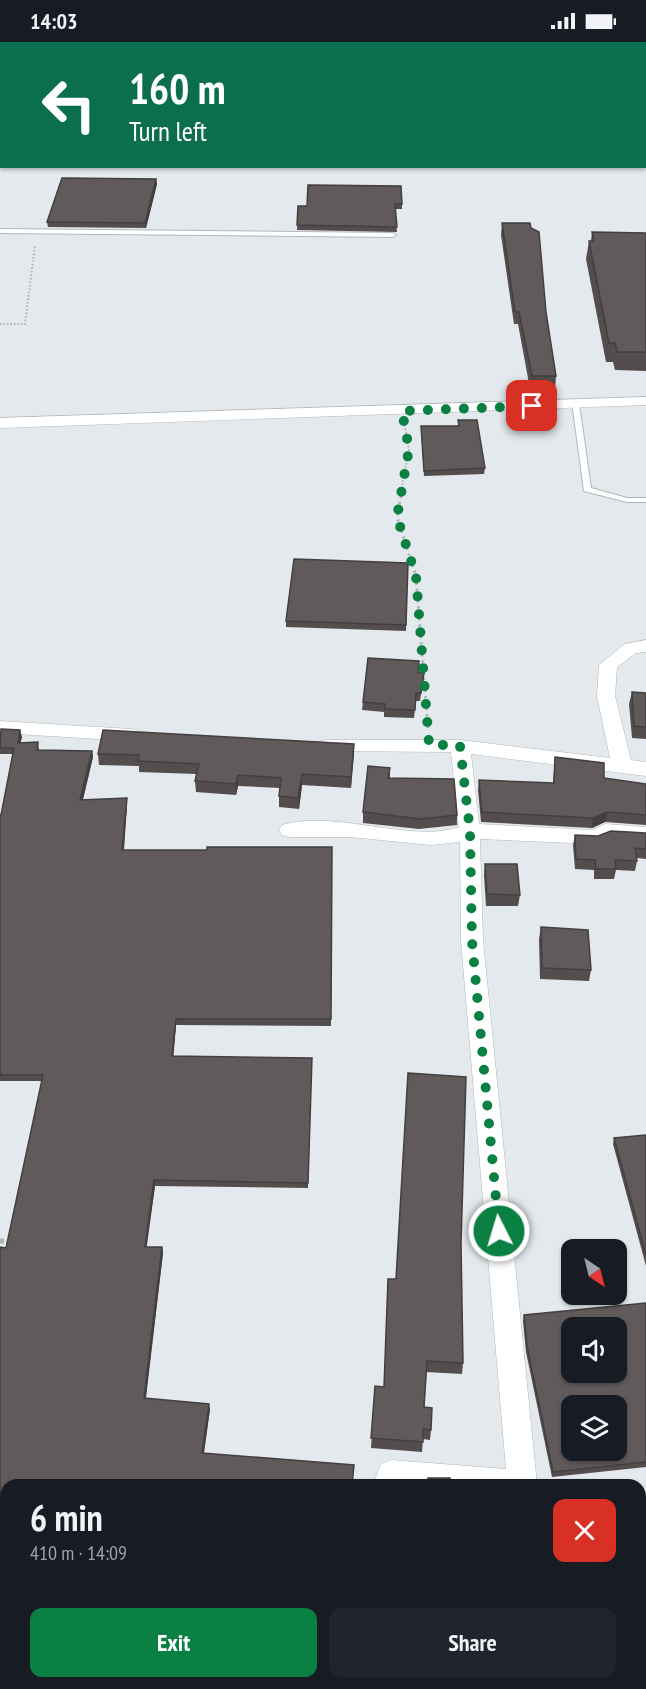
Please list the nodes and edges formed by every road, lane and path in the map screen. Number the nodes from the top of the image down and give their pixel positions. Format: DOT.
graph roads {
  1 [pos="0,231"];
  2 [pos="37,232"];
  3 [pos="393,235"];
  4 [pos="0,324"];
  5 [pos="646,401"];
  6 [pos="575,404"];
  7 [pos="402,411"];
  8 [pos="0,423"];
  9 [pos="646,500"];
  10 [pos="646,646"];
  11 [pos="0,727"];
  12 [pos="150,736"];
  13 [pos="429,744"];
  14 [pos="307,745"];
  15 [pos="460,746"];
  16 [pos="622,765"];
  17 [pos="646,769"];
  18 [pos="289,830"];
  19 [pos="470,831"];
  20 [pos="646,834"];
  21 [pos="0,1240"];
  22 [pos="24,1241"];
  23 [pos="390,1479"];
  24 [pos="450,1479"];
  25 [pos="520,1479"];
  1 -- 2 [label="lane"];
  2 -- 3 [label="lane"];
  2 -- 4 [label="path"];
  5 -- 6 [label="street"];
  6 -- 7 [label="street"];
  6 -- 9 [label="lane"];
  7 -- 8 [label="street"];
  7 -- 13 [label="path"];
  10 -- 16 [label="street"];
  11 -- 12 [label="street"];
  13 -- 14 [label="street"];
  13 -- 15 [label="street"];
  15 -- 16 [label="street"];
  15 -- 19 [label="street"];
  16 -- 17 [label="street"];
  18 -- 19 [label="street"];
  19 -- 20 [label="street"];
  19 -- 25 [label="street"];
  21 -- 22 [label="path"];
  23 -- 24 [label="street"];
}
